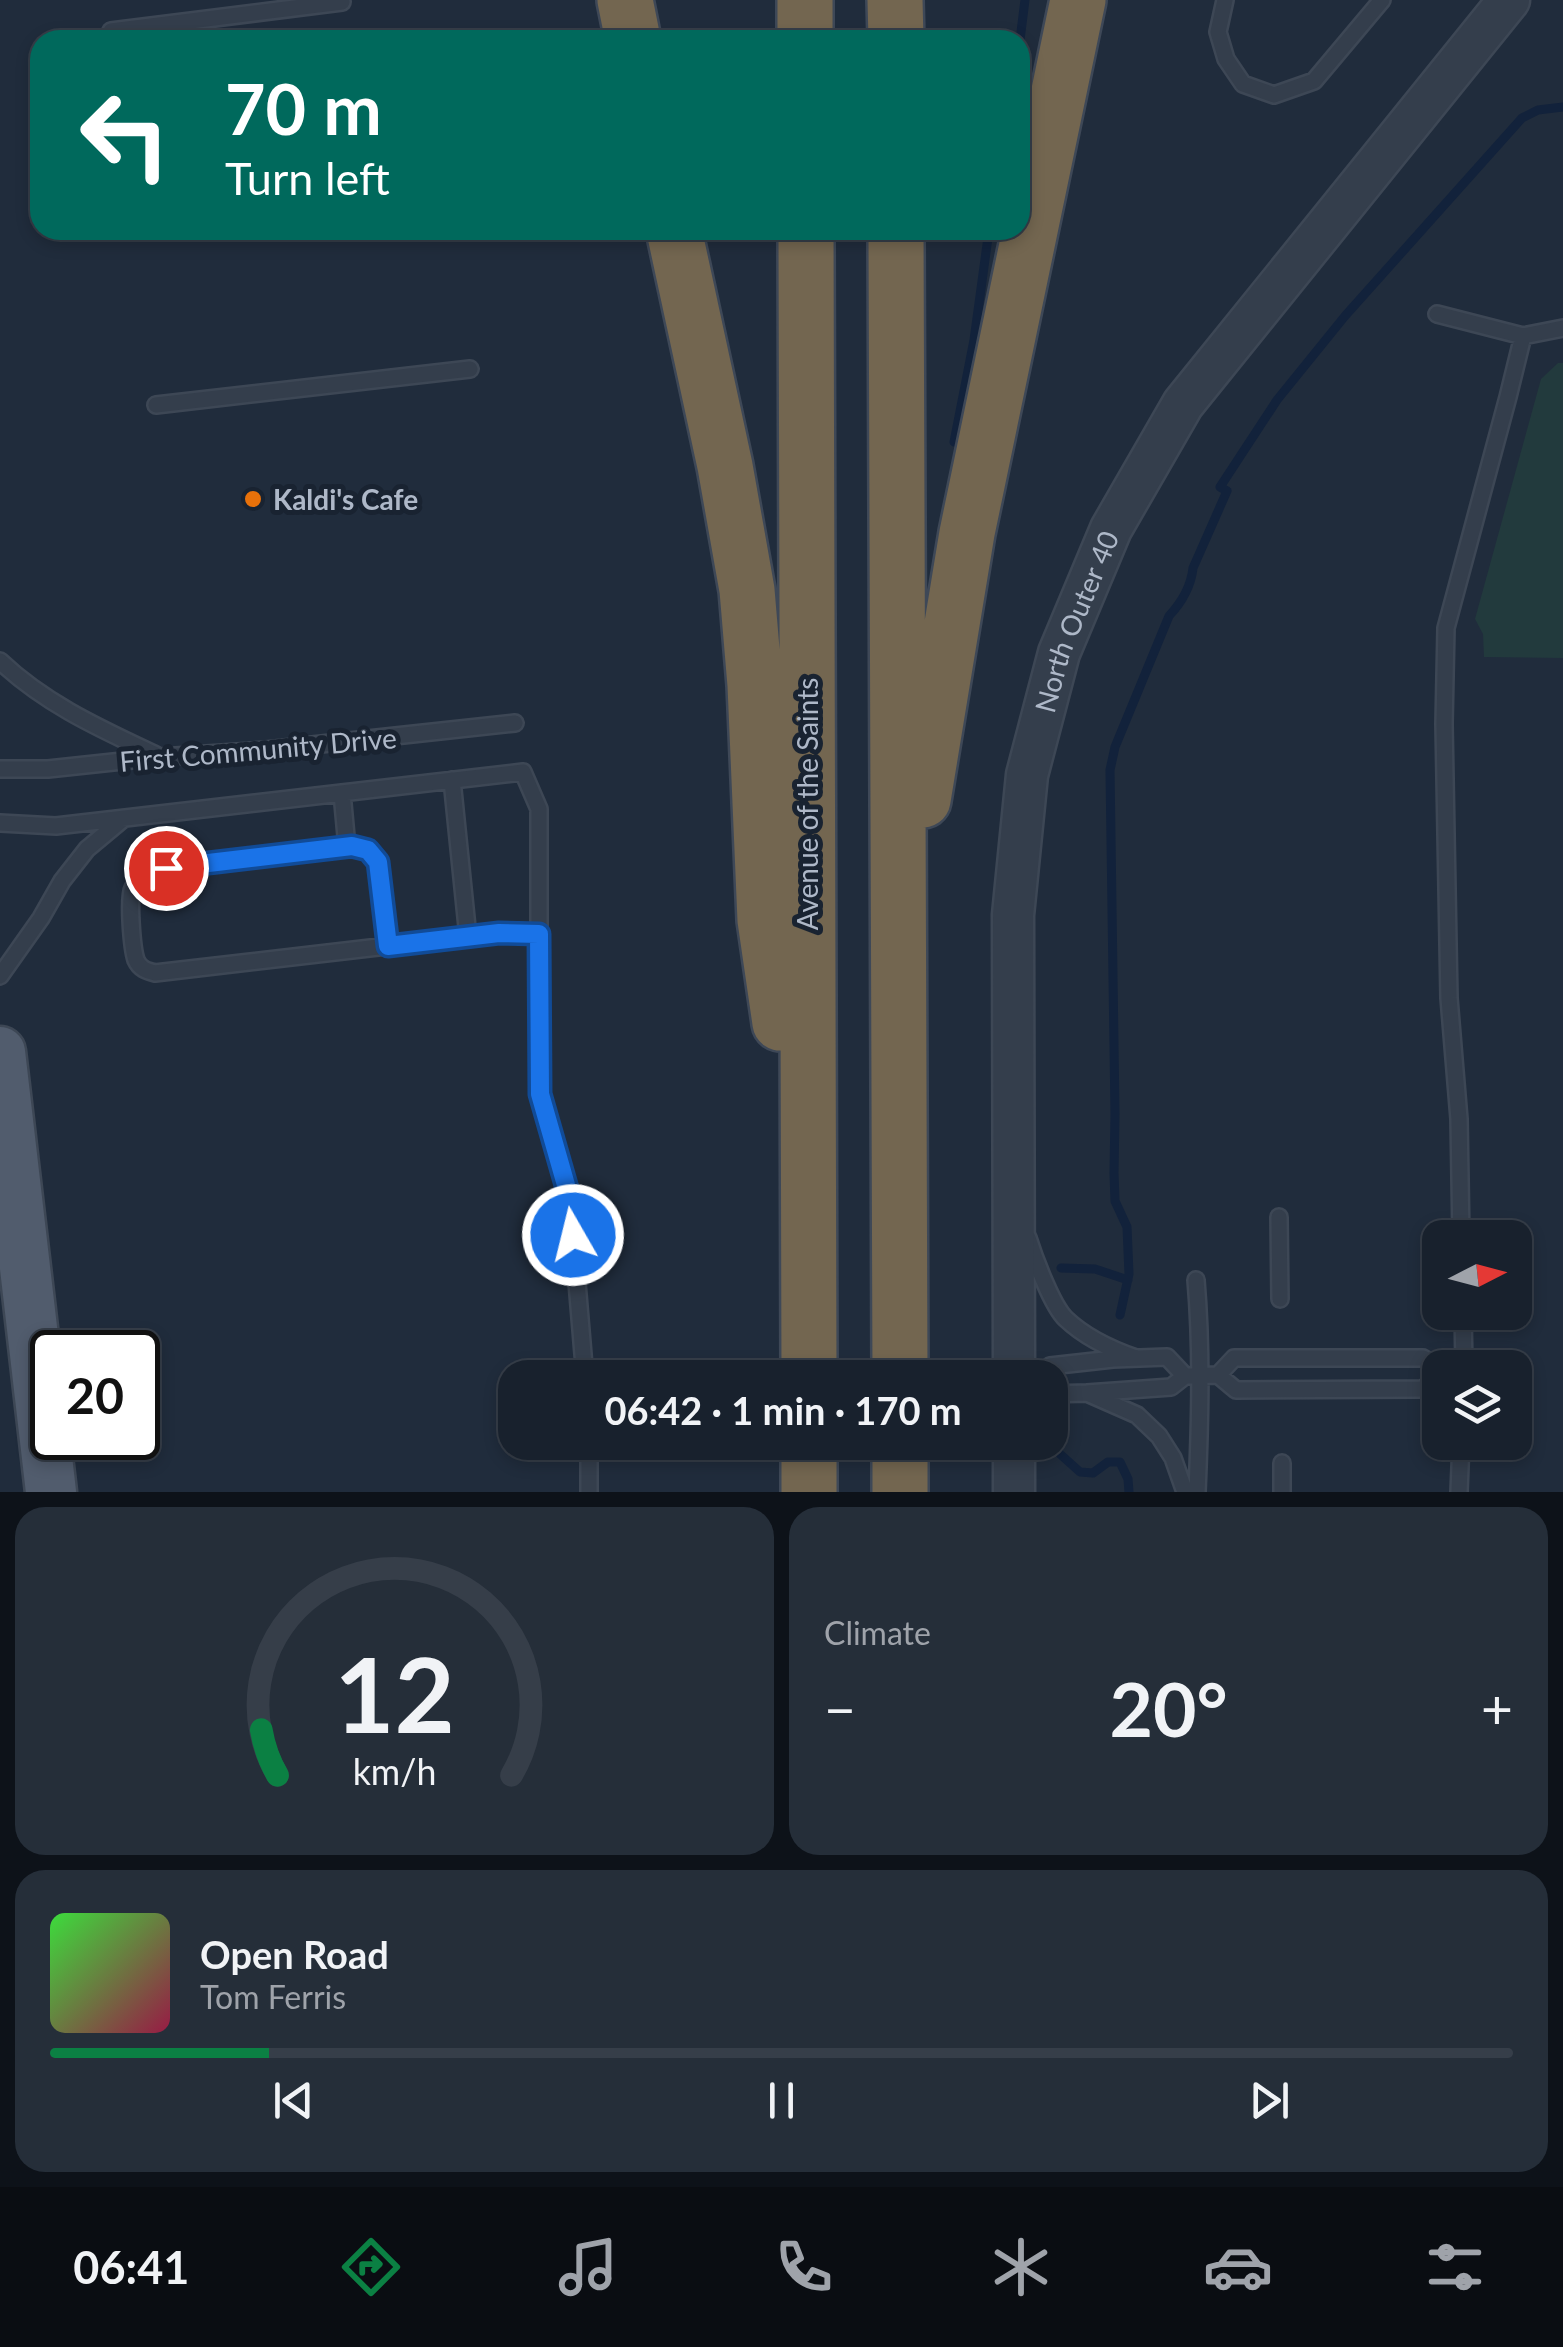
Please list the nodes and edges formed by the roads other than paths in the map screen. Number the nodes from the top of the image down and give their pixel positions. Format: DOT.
graph roads {
  1 [pos="625,0"];
  2 [pos="805,0"];
  3 [pos="896,0"];
  4 [pos="1078,0"];
  5 [pos="1225,0"];
  6 [pos="1382,0"];
  7 [pos="1509,0"];
  8 [pos="342,2"];
  9 [pos="119,30"];
  10 [pos="631,30"];
  11 [pos="805,30"];
  12 [pos="896,30"];
  13 [pos="1030,230"];
  14 [pos="676,240"];
  15 [pos="806,240"];
  16 [pos="896,240"];
  17 [pos="1028,240"];
  18 [pos="1437,314"];
  19 [pos="1563,328"];
  20 [pos="1522,336"];
  21 [pos="470,369"];
  22 [pos="156,404"];
  23 [pos="0,661"];
  24 [pos="515,722"];
  25 [pos="160,757"];
  26 [pos="0,768"];
  27 [pos="452,780"];
  28 [pos="342,793"];
  29 [pos="125,817"];
  30 [pos="0,823"];
  31 [pos="347,846"];
  32 [pos="898,926"];
  33 [pos="539,934"];
  34 [pos="468,936"];
  35 [pos="388,946"];
  36 [pos="0,976"];
  37 [pos="0,1052"];
  38 [pos="1013,1139"];
  39 [pos="808,1205"];
  40 [pos="1279,1217"];
  41 [pos="1462,1220"];
  42 [pos="1196,1280"];
  43 [pos="1280,1300"];
  44 [pos="1136,1358"];
  45 [pos="1422,1358"];
  46 [pos="584,1360"];
  47 [pos="809,1360"];
  48 [pos="900,1360"];
  49 [pos="1014,1360"];
  50 [pos="1068,1364"];
  51 [pos="1218,1375"];
  52 [pos="1191,1376"];
  53 [pos="1422,1389"];
  54 [pos="1088,1393"];
  55 [pos="1068,1394"];
  56 [pos="588,1460"];
  57 [pos="809,1460"];
  58 [pos="900,1460"];
  59 [pos="1014,1460"];
  60 [pos="1460,1460"];
  61 [pos="1282,1464"];
  62 [pos="51,1492"];
  63 [pos="589,1492"];
  64 [pos="810,1492"];
  65 [pos="900,1492"];
  66 [pos="1014,1492"];
  67 [pos="1185,1492"];
  68 [pos="1197,1492"];
  69 [pos="1282,1492"];
  70 [pos="1459,1492"];
  1 -- 10 [label="highway"];
  2 -- 11 [label="highway"];
  3 -- 12 [label="highway"];
  4 -- 13 [label="highway"];
  5 -- 6 [label="lane"];
  7 -- 38 [label="street, North Outer 40"];
  8 -- 9 [label="lane"];
  14 -- 39 [label="highway"];
  15 -- 39 [label="highway, Avenue of the Saints"];
  16 -- 32 [label="highway"];
  17 -- 32 [label="highway"];
  18 -- 20 [label="lane"];
  19 -- 20 [label="lane"];
  20 -- 41 [label="lane"];
  21 -- 22 [label="lane"];
  23 -- 25 [label="lane"];
  24 -- 25 [label="lane, First Community Drive"];
  25 -- 26 [label="lane, First Community Drive"];
  27 -- 28 [label="lane, First Community Drive"];
  27 -- 33 [label="lane, First Community Drive"];
  27 -- 34 [label="lane"];
  28 -- 29 [label="lane, First Community Drive"];
  28 -- 31 [label="lane"];
  29 -- 30 [label="lane, First Community Drive"];
  29 -- 36 [label="lane"];
  31 -- 35 [label="lane"];
  31 -- 35 [label="lane"];
  32 -- 48 [label="highway"];
  33 -- 34 [label="lane"];
  33 -- 46 [label="lane"];
  34 -- 35 [label="lane"];
  37 -- 62 [label="main road"];
  38 -- 44 [label="lane"];
  38 -- 49 [label="street, North Outer 40"];
  39 -- 47 [label="highway, Avenue of the Saints"];
  40 -- 43 [label="lane"];
  42 -- 52 [label="lane"];
  44 -- 50 [label="lane"];
  44 -- 52 [label="lane"];
  45 -- 51 [label="lane"];
  51 -- 52 [label="lane"];
  51 -- 53 [label="lane"];
  52 -- 54 [label="lane"];
  52 -- 68 [label="lane"];
  54 -- 55 [label="lane"];
  54 -- 67 [label="lane"];
  56 -- 63 [label="lane"];
  57 -- 64 [label="highway"];
  58 -- 65 [label="highway"];
  59 -- 66 [label="street"];
  60 -- 70 [label="lane"];
  61 -- 69 [label="lane"];
}
